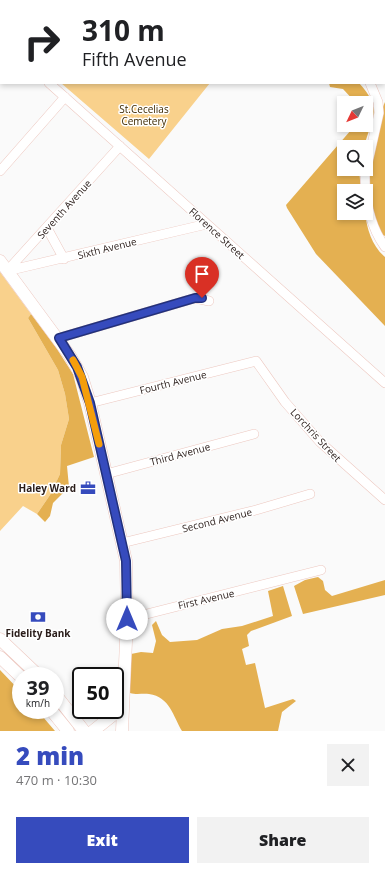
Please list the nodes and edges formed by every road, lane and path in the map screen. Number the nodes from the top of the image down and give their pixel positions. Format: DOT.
graph roads {
  1 [pos="50,84"];
  2 [pos="370,84"];
  3 [pos="65,97"];
  4 [pos="120,146"];
  5 [pos="0,172"];
  6 [pos="207,224"];
  7 [pos="47,228"];
  8 [pos="385,247"];
  9 [pos="64,259"];
  10 [pos="4,266"];
  11 [pos="209,300"];
  12 [pos="59,338"];
  13 [pos="256,361"];
  14 [pos="385,383"];
  15 [pos="90,403"];
  16 [pos="254,434"];
  17 [pos="106,474"];
  18 [pos="310,494"];
  19 [pos="385,500"];
  20 [pos="122,543"];
  21 [pos="321,570"];
  22 [pos="127,619"];
  23 [pos="0,639"];
  24 [pos="0,657"];
  25 [pos="30,667"];
  26 [pos="12,668"];
  27 [pos="124,685"];
  28 [pos="64,705"];
  29 [pos="58,719"];
  30 [pos="108,719"];
  31 [pos="122,719"];
  32 [pos="68,731"];
  33 [pos="84,731"];
  34 [pos="93,731"];
  35 [pos="122,731"];
  1 -- 3 [label="street, Florence Street"];
  2 -- 8 [label="street"];
  3 -- 4 [label="street, Florence Street"];
  3 -- 5 [label="street"];
  4 -- 6 [label="street, Florence Street"];
  4 -- 7 [label="street, Seventh Avenue"];
  6 -- 9 [label="street, Sixth Avenue"];
  6 -- 14 [label="street, Florence Street"];
  7 -- 9 [label="street"];
  7 -- 10 [label="street, Seventh Avenue"];
  9 -- 10 [label="street, Sixth Avenue"];
  10 -- 12 [label="main road"];
  11 -- 12 [label="street"];
  12 -- 15 [label="main road"];
  13 -- 15 [label="street, Fourth Avenue"];
  13 -- 19 [label="street, Lorchris Street"];
  15 -- 17 [label="main road"];
  16 -- 17 [label="street, Third Avenue"];
  17 -- 20 [label="main road"];
  18 -- 20 [label="street, Second Avenue"];
  20 -- 22 [label="main road"];
  21 -- 22 [label="street, First Avenue"];
  22 -- 27 [label="main road"];
  23 -- 25 [label="main road"];
  24 -- 26 [label="main road"];
  28 -- 33 [label="main road"];
  29 -- 32 [label="main road"];
  30 -- 34 [label="main road"];
  31 -- 35 [label="main road"];
}
